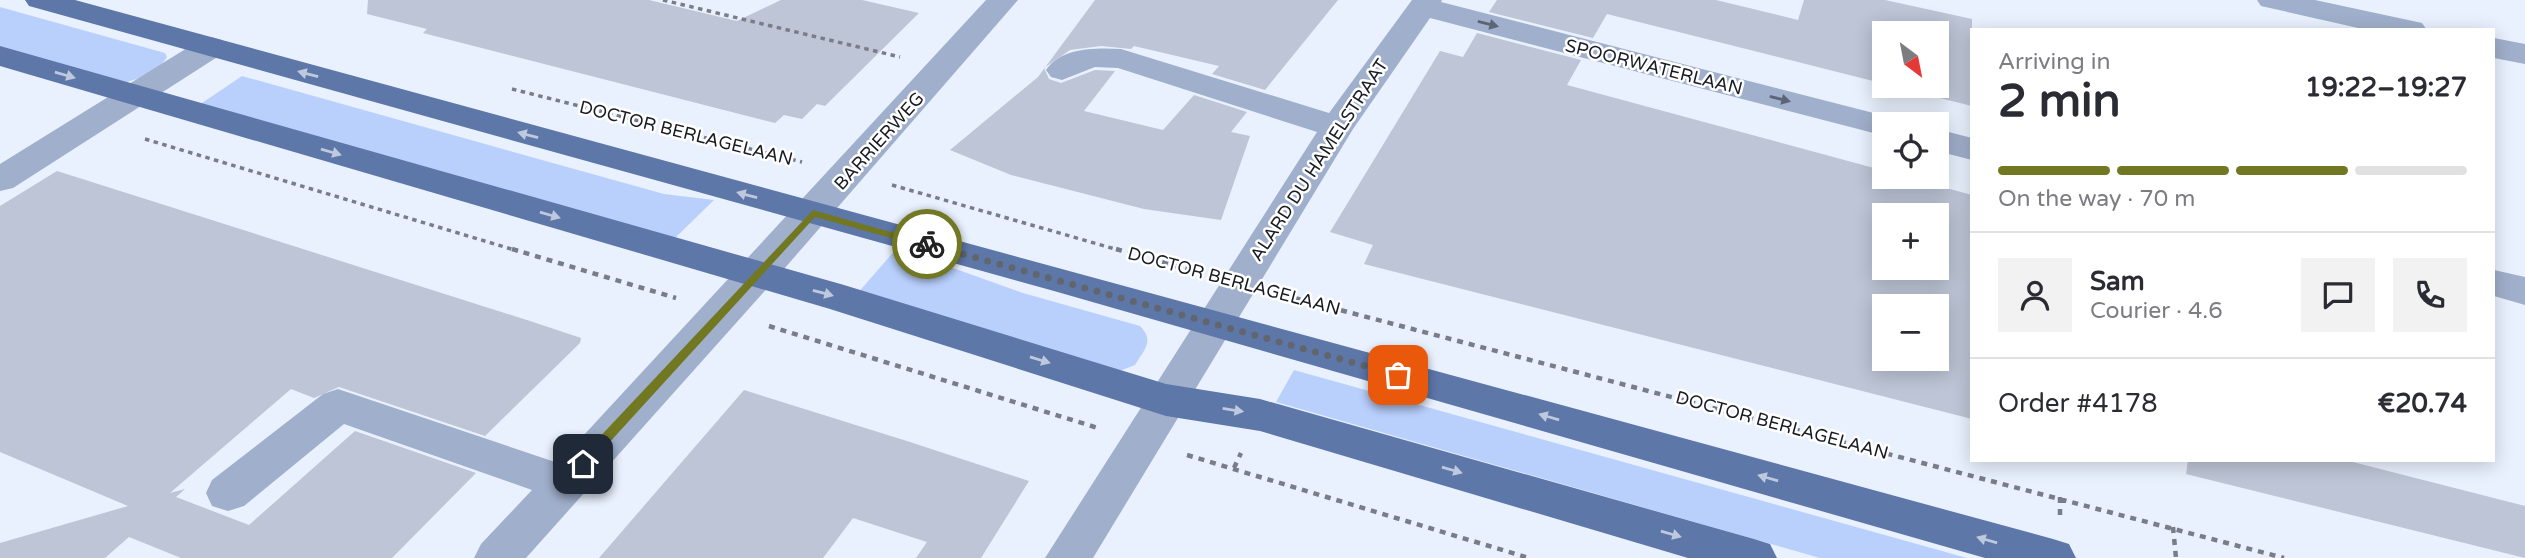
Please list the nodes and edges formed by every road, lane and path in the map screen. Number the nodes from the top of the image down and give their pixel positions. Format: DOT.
graph roads {
  1 [pos="40,0"];
  2 [pos="663,0"];
  3 [pos="1003,0"];
  4 [pos="2272,0"];
  5 [pos="1425,4"];
  6 [pos="2402,28"];
  7 [pos="211,47"];
  8 [pos="2495,48"];
  9 [pos="2525,54"];
  10 [pos="0,56"];
  11 [pos="945,68"];
  12 [pos="1062,70"];
  13 [pos="500,86"];
  14 [pos="135,95"];
  15 [pos="91,123"];
  16 [pos="1872,123"];
  17 [pos="1337,127"];
  18 [pos="1949,143"];
  19 [pos="1970,148"];
  20 [pos="848,174"];
  21 [pos="0,180"];
  22 [pos="813,213"];
  23 [pos="757,275"];
  24 [pos="2495,283"];
  25 [pos="1238,284"];
  26 [pos="2525,291"];
  27 [pos="722,312"];
  28 [pos="1213,323"];
  29 [pos="1166,400"];
  30 [pos="565,483"];
  31 [pos="228,493"];
  32 [pos="2173,527"];
  33 [pos="497,558"];
  34 [pos="1068,558"];
  35 [pos="1754,558"];
  36 [pos="2053,558"];
  37 [pos="2176,558"];
  38 [pos="2284,558"];
  1 -- 7 [label="main road"];
  2 -- 11 [label="path"];
  3 -- 11 [label="street, BARRIERWEG"];
  4 -- 6 [label="street"];
  5 -- 16 [label="street, SPOORWATERLAAN, one-way"];
  5 -- 17 [label="street, ALARD DU HAMELSTRAAT"];
  7 -- 14 [label="street"];
  22 -- 7 [label="main road, one-way"];
  8 -- 9 [label="street"];
  10 -- 14 [label="main road, one-way"];
  11 -- 20 [label="street, BARRIERWEG"];
  12 -- 17 [label="street"];
  13 -- 20 [label="path, DOCTOR BERLAGELAAN"];
  14 -- 15 [label="street"];
  14 -- 23 [label="main road, one-way"];
  15 -- 21 [label="street"];
  15 -- 27 [label="path"];
  17 -- 25 [label="street, ALARD DU HAMELSTRAAT"];
  18 -- 19 [label="street"];
  20 -- 22 [label="street, BARRIERWEG"];
  20 -- 25 [label="path, DOCTOR BERLAGELAAN"];
  22 -- 23 [label="street, BARRIERWEG"];
  22 -- 28 [label="main road"];
  23 -- 27 [label="street, BARRIERWEG"];
  23 -- 29 [label="main road, one-way"];
  24 -- 26 [label="street"];
  25 -- 28 [label="street, ALARD DU HAMELSTRAAT"];
  25 -- 32 [label="path, DOCTOR BERLAGELAAN"];
  27 -- 30 [label="street, BARRIERWEG"];
  28 -- 29 [label="street, ALARD DU HAMELSTRAAT"];
  36 -- 28 [label="main road, one-way"];
  29 -- 34 [label="street, ALARD DU HAMELSTRAAT"];
  29 -- 35 [label="main road, one-way"];
  30 -- 31 [label="street"];
  30 -- 33 [label="street, BARRIERWEG"];
  32 -- 37 [label="path"];
  32 -- 38 [label="path, DOCTOR BERLAGELAAN"];
}
